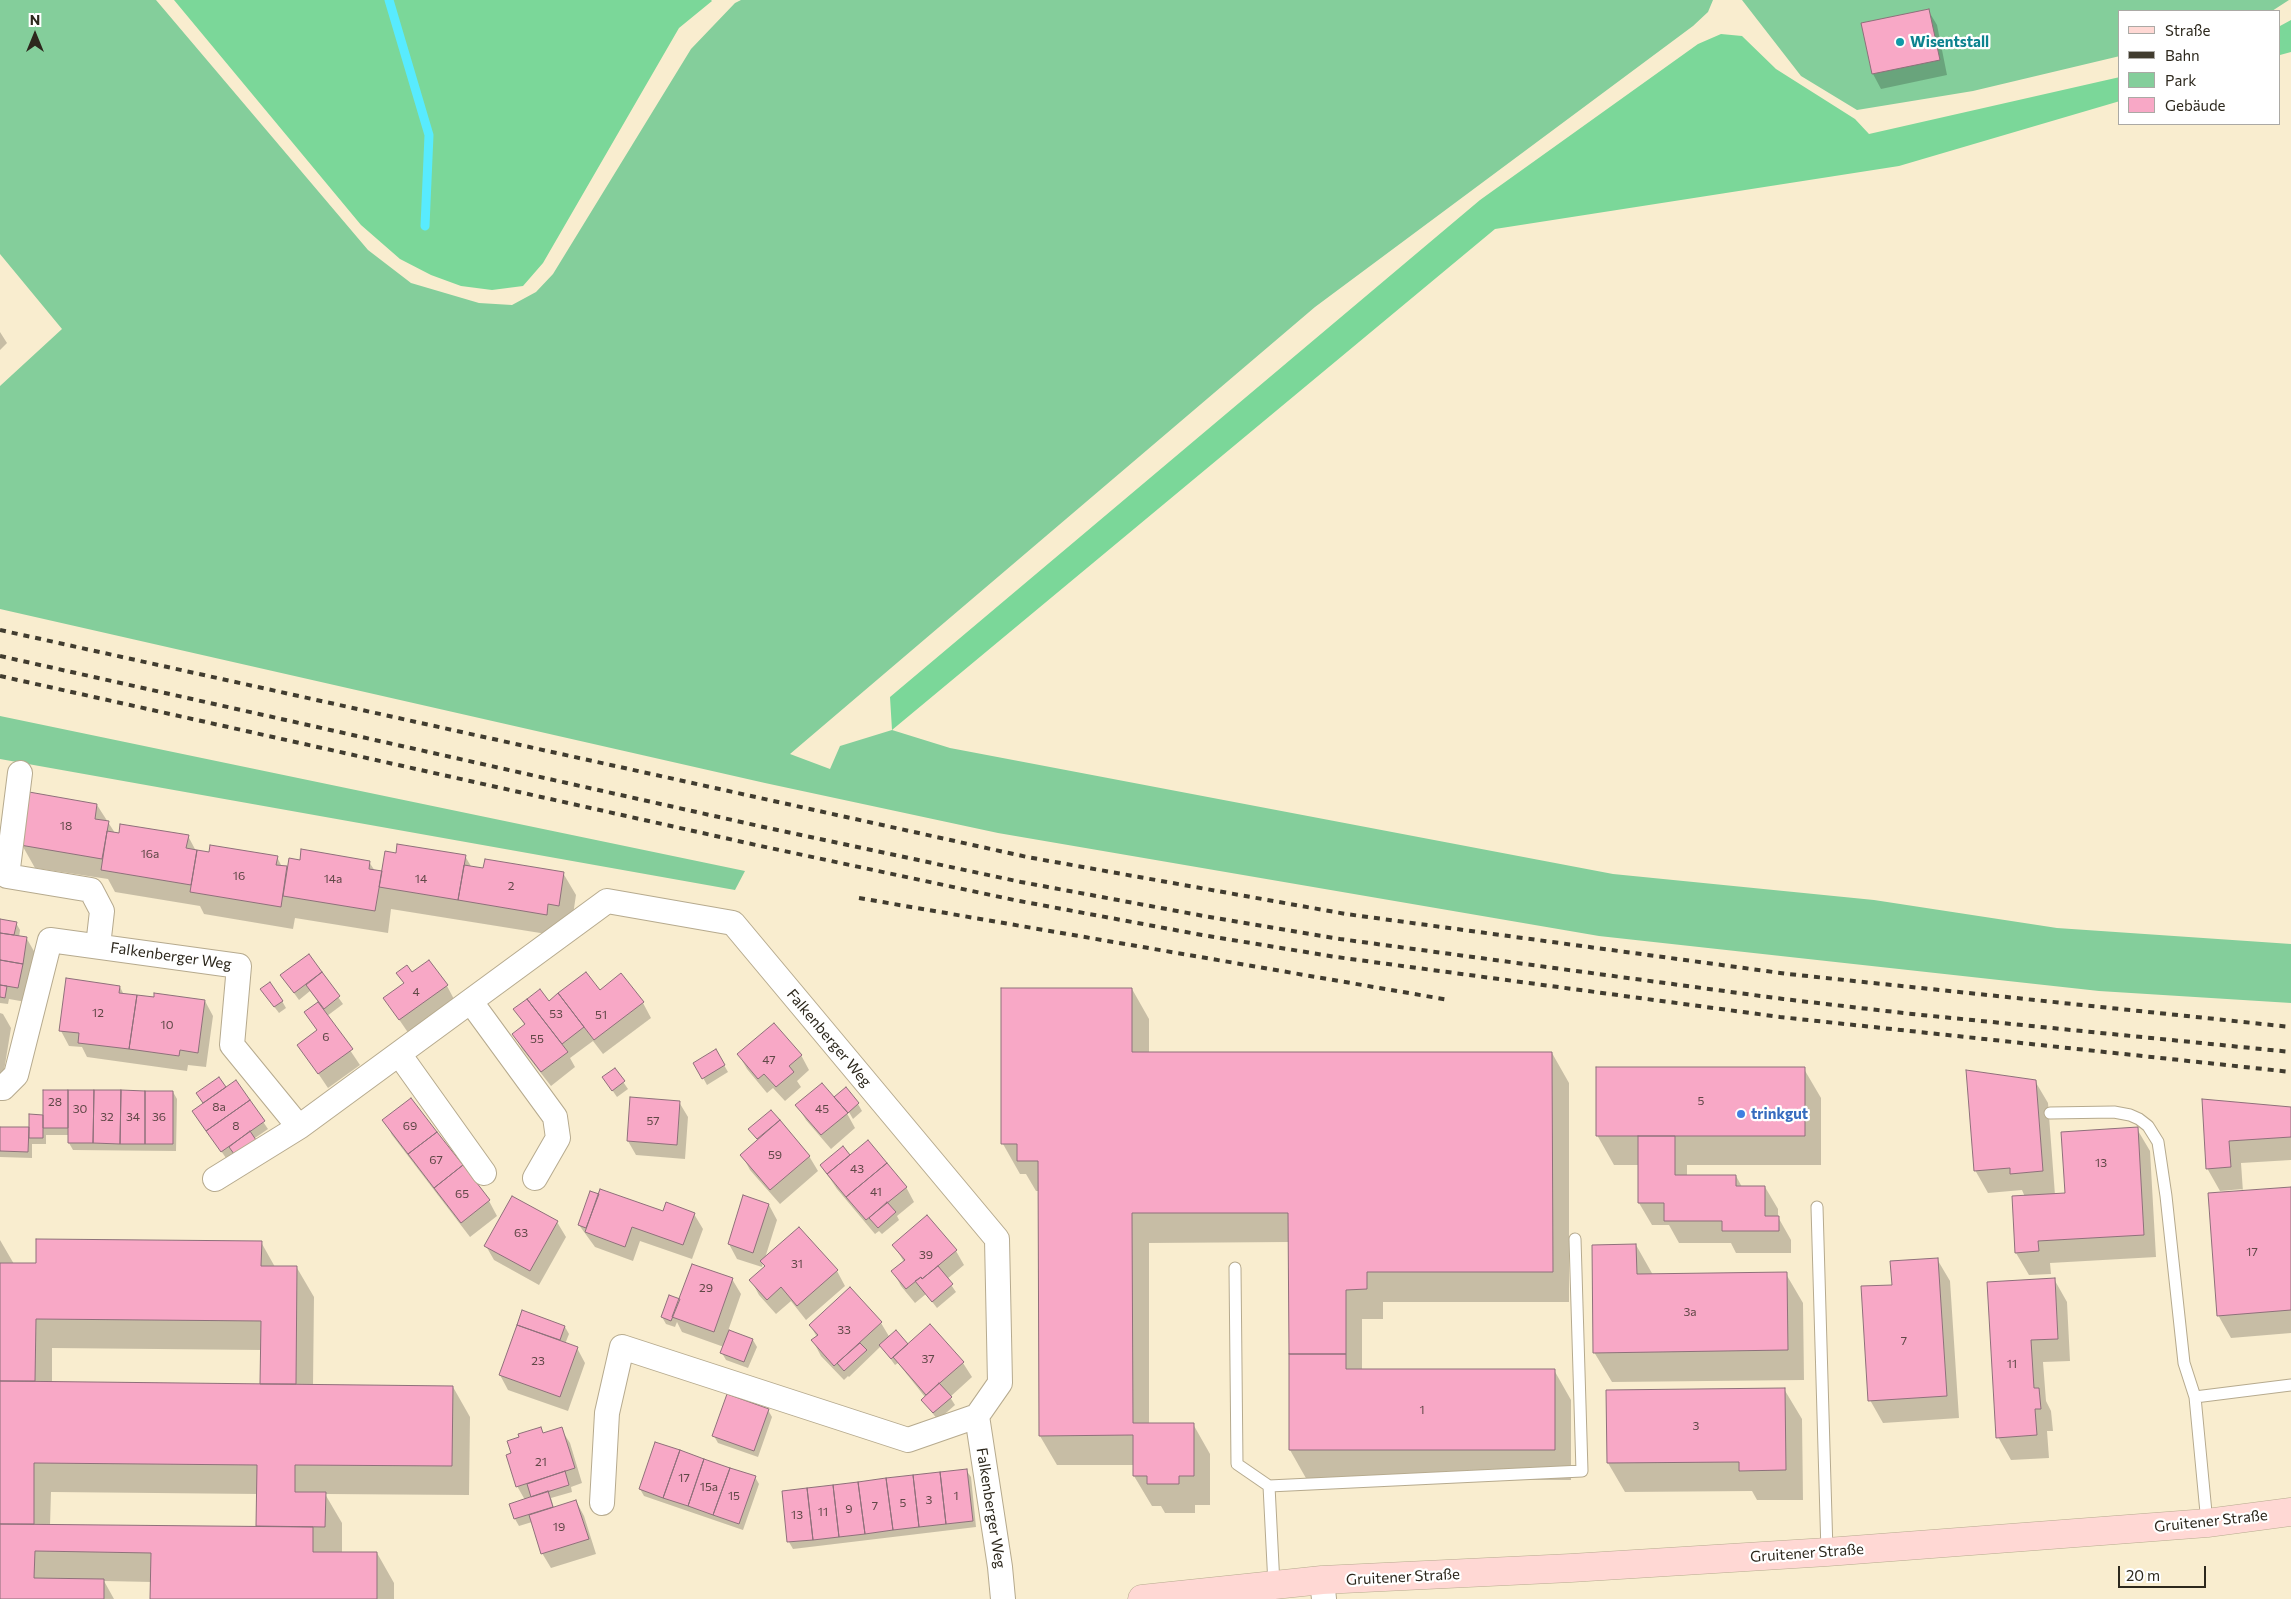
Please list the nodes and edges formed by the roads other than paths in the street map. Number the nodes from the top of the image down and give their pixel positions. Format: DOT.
graph roads {
  1 [pos="20,773"];
  2 [pos="98,946"];
  3 [pos="471,1002"];
  4 [pos="399,1054"];
  5 [pos="0,1088"];
  6 [pos="2050,1113"];
  7 [pos="299,1127"];
  8 [pos="484,1172"];
  9 [pos="535,1178"];
  10 [pos="216,1179"];
  11 [pos="1817,1207"];
  12 [pos="1576,1239"];
  13 [pos="1235,1268"];
  14 [pos="2291,1386"];
  15 [pos="2195,1397"];
  16 [pos="977,1416"];
  17 [pos="1270,1486"];
  18 [pos="602,1503"];
  19 [pos="2291,1512"];
  20 [pos="2207,1522"];
  21 [pos="1827,1552"];
  22 [pos="1274,1585"];
  23 [pos="1323,1590"];
  24 [pos="1003,1599"];
  25 [pos="1142,1599"];
  1 -- 2 [label="street, Falkenberger Weg"];
  2 -- 5 [label="street, Falkenberger Weg"];
  2 -- 7 [label="street, Falkenberger Weg"];
  3 -- 4 [label="street, Falkenberger Weg"];
  3 -- 9 [label="street"];
  3 -- 16 [label="street, Falkenberger Weg"];
  4 -- 7 [label="street, Falkenberger Weg"];
  4 -- 8 [label="street"];
  6 -- 15 [label="lane"];
  7 -- 10 [label="street, Falkenberger Weg"];
  11 -- 21 [label="lane"];
  12 -- 17 [label="lane"];
  13 -- 17 [label="lane"];
  14 -- 15 [label="lane"];
  15 -- 20 [label="lane"];
  16 -- 18 [label="street"];
  16 -- 24 [label="street, Falkenberger Weg"];
  17 -- 22 [label="lane"];
  19 -- 20 [label="main road, Gruitener Straße"];
  20 -- 21 [label="main road, Gruitener Straße"];
  21 -- 23 [label="main road, Gruitener Straße"];
  22 -- 23 [label="main road, Gruitener Straße"];
  22 -- 25 [label="main road, Gruitener Straße"];
}
